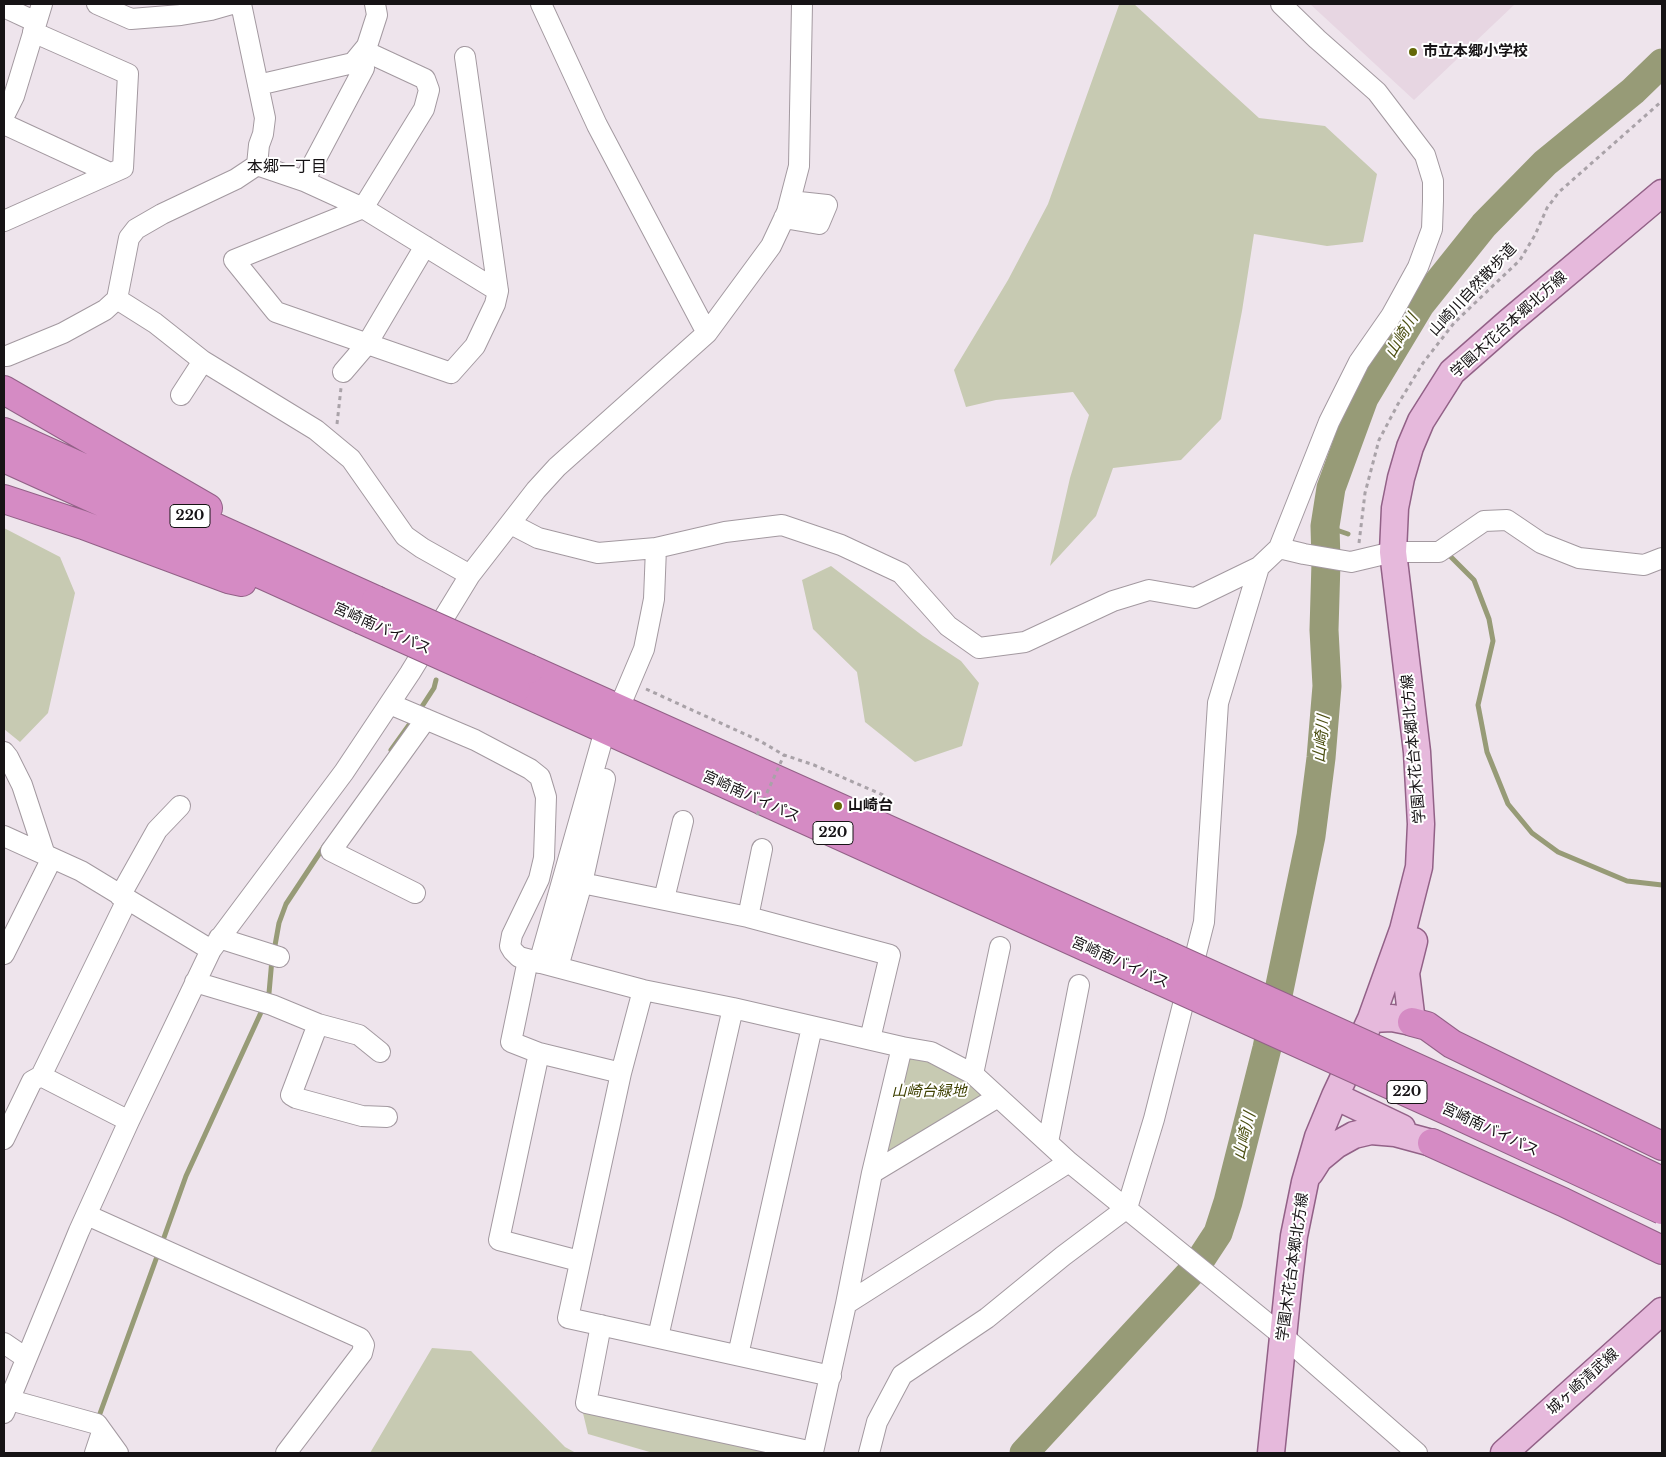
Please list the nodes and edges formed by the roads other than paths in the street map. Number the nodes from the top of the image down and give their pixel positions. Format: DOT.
graph roads {
  1 [pos="99,4"];
  2 [pos="232,4"];
  3 [pos="240,4"];
  4 [pos="375,4"];
  5 [pos="542,4"];
  6 [pos="802,4"];
  7 [pos="1281,4"];
  8 [pos="4,6"];
  9 [pos="37,19"];
  10 [pos="465,57"];
  11 [pos="258,85"];
  12 [pos="4,116"];
  13 [pos="4,124"];
  14 [pos="257,165"];
  15 [pos="110,173"];
  16 [pos="304,181"];
  17 [pos="1662,193"];
  18 [pos="363,208"];
  19 [pos="4,220"];
  20 [pos="425,246"];
  21 [pos="498,291"];
  22 [pos="118,298"];
  23 [pos="707,333"];
  24 [pos="367,344"];
  25 [pos="4,356"];
  26 [pos="203,361"];
  27 [pos="343,372"];
  28 [pos="4,390"];
  29 [pos="181,395"];
  30 [pos="336,428"];
  31 [pos="4,432"];
  32 [pos="338,448"];
  33 [pos="4,458"];
  34 [pos="4,499"];
  35 [pos="511,524"];
  36 [pos="656,548"];
  37 [pos="1279,548"];
  38 [pos="1393,552"];
  39 [pos="1662,558"];
  40 [pos="1260,567"];
  41 [pos="470,575"];
  42 [pos="320,588"];
  43 [pos="390,704"];
  44 [pos="426,719"];
  45 [pos="612,719"];
  46 [pos="4,752"];
  47 [pos="605,778"];
  48 [pos="180,806"];
  49 [pos="683,821"];
  50 [pos="4,836"];
  51 [pos="762,849"];
  52 [pos="48,856"];
  53 [pos="1419,867"];
  54 [pos="582,882"];
  55 [pos="415,893"];
  56 [pos="123,898"];
  57 [pos="664,899"];
  58 [pos="748,917"];
  59 [pos="215,944"];
  60 [pos="1000,947"];
  61 [pos="4,954"];
  62 [pos="275,956"];
  63 [pos="542,964"];
  64 [pos="195,982"];
  65 [pos="1079,985"];
  66 [pos="643,990"];
  67 [pos="733,1008"];
  68 [pos="1371,1019"];
  69 [pos="1412,1022"];
  70 [pos="318,1024"];
  71 [pos="812,1027"];
  72 [pos="870,1039"];
  73 [pos="902,1047"];
  74 [pos="380,1052"];
  75 [pos="539,1053"];
  76 [pos="621,1073"];
  77 [pos="973,1074"];
  78 [pos="42,1076"];
  79 [pos="1335,1096"];
  80 [pos="998,1097"];
  81 [pos="387,1117"];
  82 [pos="129,1121"];
  83 [pos="4,1139"];
  84 [pos="1048,1142"];
  85 [pos="1432,1143"];
  86 [pos="1662,1146"];
  87 [pos="1069,1162"];
  88 [pos="872,1173"];
  89 [pos="1305,1182"];
  90 [pos="1662,1182"];
  91 [pos="1127,1208"];
  92 [pos="1662,1210"];
  93 [pos="87,1214"];
  94 [pos="1662,1250"];
  95 [pos="579,1261"];
  96 [pos="846,1304"];
  97 [pos="1662,1311"];
  98 [pos="600,1325"];
  99 [pos="1283,1336"];
  100 [pos="658,1337"];
  101 [pos="4,1343"];
  102 [pos="738,1355"];
  103 [pos="26,1358"];
  104 [pos="831,1376"];
  105 [pos="7,1407"];
  106 [pos="102,1432"];
  107 [pos="95,1453"];
  108 [pos="118,1453"];
  109 [pos="286,1453"];
  110 [pos="869,1453"];
  111 [pos="1271,1453"];
  112 [pos="1417,1453"];
  113 [pos="1504,1453"];
  1 -- 2 [label="street"];
  3 -- 11 [label="street"];
  4 -- 11 [label="street"];
  5 -- 23 [label="street"];
  6 -- 23 [label="street"];
  7 -- 37 [label="street"];
  8 -- 9 [label="street"];
  9 -- 12 [label="street"];
  9 -- 15 [label="street"];
  10 -- 21 [label="street"];
  11 -- 14 [label="street"];
  13 -- 15 [label="street"];
  14 -- 16 [label="street"];
  14 -- 22 [label="street"];
  15 -- 19 [label="street"];
  16 -- 18 [label="street"];
  16 -- 18 [label="street"];
  17 -- 38 [label="main road, 学園木花台本郷北方線"];
  18 -- 20 [label="street"];
  18 -- 24 [label="street"];
  20 -- 21 [label="street"];
  20 -- 24 [label="street"];
  21 -- 24 [label="street"];
  22 -- 25 [label="street"];
  22 -- 26 [label="street"];
  23 -- 35 [label="street"];
  24 -- 27 [label="street"];
  26 -- 29 [label="street"];
  26 -- 32 [label="street"];
  28 -- 42 [label="highway"];
  30 -- 32 [label="street"];
  31 -- 42 [label="highway, 宮崎南バイパス / 220"];
  32 -- 41 [label="street"];
  33 -- 42 [label="highway, 宮崎南バイパス / 220"];
  34 -- 42 [label="highway"];
  35 -- 36 [label="street"];
  35 -- 41 [label="street"];
  36 -- 40 [label="street"];
  36 -- 45 [label="street"];
  37 -- 38 [label="street"];
  37 -- 40 [label="street"];
  38 -- 39 [label="street"];
  38 -- 53 [label="main road, 学園木花台本郷北方線"];
  40 -- 91 [label="street"];
  41 -- 43 [label="street"];
  42 -- 45 [label="highway, 宮崎南バイパス / 220, bridge"];
  43 -- 44 [label="street"];
  43 -- 59 [label="street"];
  44 -- 55 [label="street"];
  44 -- 63 [label="street"];
  45 -- 63 [label="street"];
  45 -- 90 [label="highway, 宮崎南バイパス / 220, bridge"];
  45 -- 92 [label="highway, 宮崎南バイパス / 220, bridge"];
  46 -- 52 [label="street"];
  47 -- 54 [label="street"];
  48 -- 56 [label="street"];
  49 -- 57 [label="street"];
  50 -- 52 [label="street"];
  51 -- 58 [label="street"];
  52 -- 56 [label="street"];
  52 -- 61 [label="street"];
  53 -- 68 [label="main road, 学園木花台本郷北方線"];
  53 -- 69 [label="main road"];
  54 -- 57 [label="street"];
  54 -- 63 [label="street"];
  56 -- 59 [label="street"];
  56 -- 78 [label="street"];
  57 -- 58 [label="street"];
  58 -- 72 [label="street"];
  59 -- 62 [label="street"];
  59 -- 64 [label="street"];
  60 -- 77 [label="street"];
  63 -- 66 [label="street"];
  63 -- 75 [label="street"];
  64 -- 70 [label="street"];
  64 -- 82 [label="street"];
  65 -- 84 [label="street"];
  66 -- 67 [label="street"];
  66 -- 76 [label="street"];
  67 -- 71 [label="street"];
  67 -- 100 [label="street"];
  68 -- 69 [label="main road"];
  68 -- 79 [label="main road, 学園木花台本郷北方線"];
  69 -- 86 [label="highway"];
  70 -- 74 [label="street"];
  70 -- 81 [label="street"];
  71 -- 72 [label="street"];
  71 -- 102 [label="street"];
  72 -- 73 [label="street"];
  73 -- 77 [label="street"];
  73 -- 88 [label="street"];
  75 -- 76 [label="street"];
  75 -- 95 [label="street"];
  76 -- 95 [label="street"];
  77 -- 80 [label="street"];
  78 -- 82 [label="street"];
  78 -- 83 [label="street"];
  79 -- 85 [label="main road"];
  79 -- 89 [label="main road, 学園木花台本郷北方線"];
  80 -- 84 [label="street"];
  80 -- 88 [label="street"];
  82 -- 93 [label="street"];
  84 -- 87 [label="street"];
  85 -- 89 [label="main road"];
  85 -- 94 [label="highway"];
  87 -- 91 [label="street"];
  87 -- 96 [label="street"];
  88 -- 96 [label="street"];
  89 -- 99 [label="main road, 学園木花台本郷北方線"];
  91 -- 99 [label="street"];
  91 -- 110 [label="street"];
  93 -- 103 [label="street"];
  93 -- 109 [label="street"];
  95 -- 98 [label="street"];
  96 -- 104 [label="street"];
  97 -- 113 [label="main road, 城ヶ崎清武線"];
  98 -- 100 [label="street"];
  98 -- 104 [label="street"];
  99 -- 111 [label="main road, 学園木花台本郷北方線"];
  99 -- 112 [label="street"];
  100 -- 102 [label="street"];
  101 -- 103 [label="street"];
  102 -- 104 [label="street"];
  103 -- 105 [label="street"];
  105 -- 106 [label="street"];
  106 -- 107 [label="street"];
  106 -- 108 [label="street"];
}
